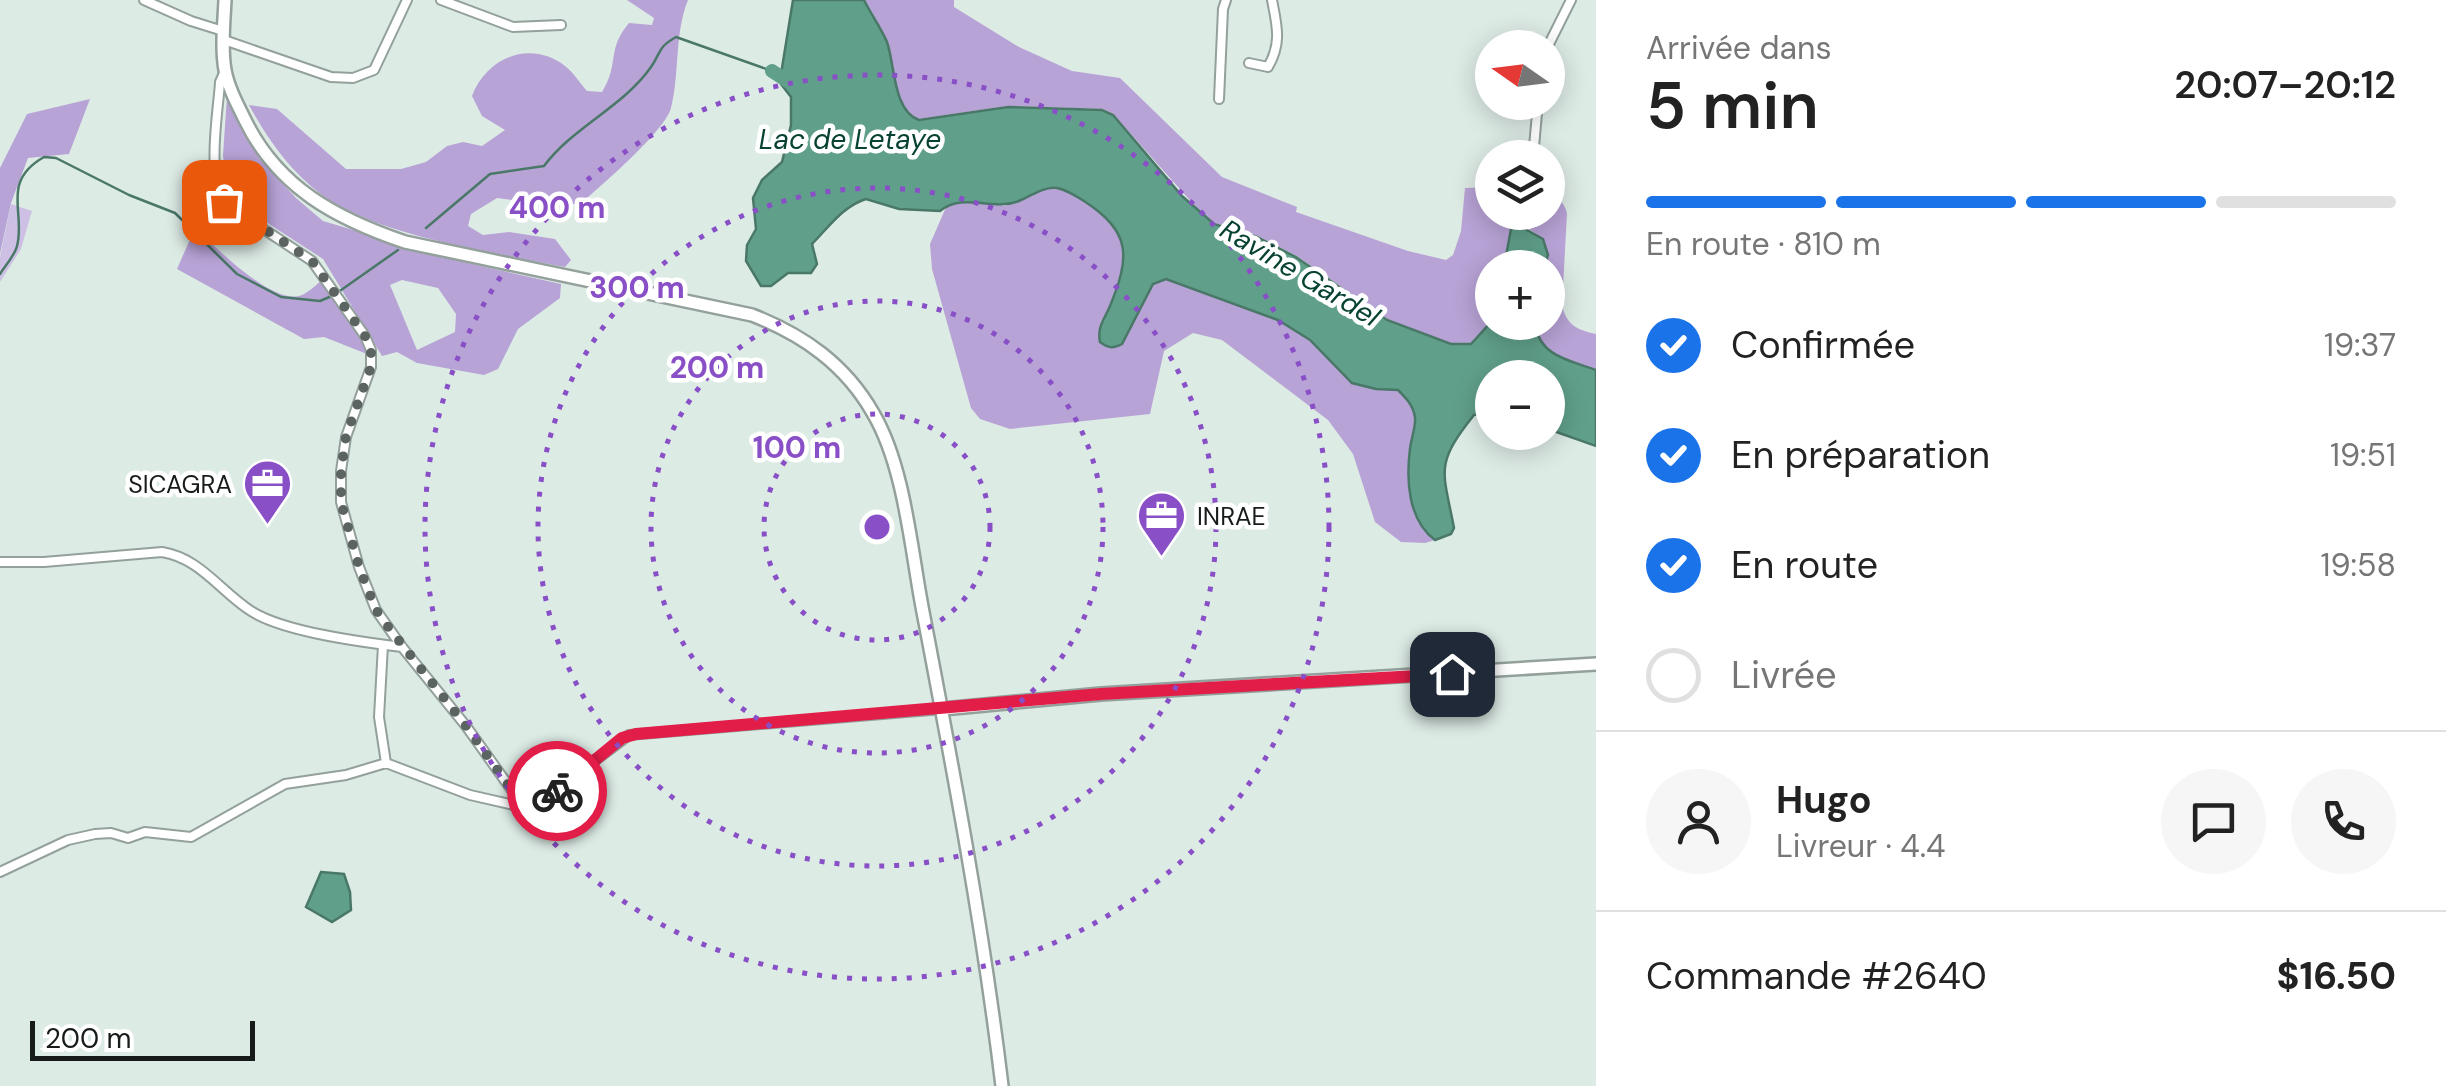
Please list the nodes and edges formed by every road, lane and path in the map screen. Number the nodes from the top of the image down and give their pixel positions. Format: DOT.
graph roads {
  1 [pos="144,0"];
  2 [pos="224,0"];
  3 [pos="406,0"];
  4 [pos="441,0"];
  5 [pos="1226,0"];
  6 [pos="1272,0"];
  7 [pos="1571,0"];
  8 [pos="561,25"];
  9 [pos="1556,30"];
  10 [pos="224,35"];
  11 [pos="1249,63"];
  12 [pos="225,70"];
  13 [pos="1218,98"];
  14 [pos="0,562"];
  15 [pos="383,645"];
  16 [pos="402,647"];
  17 [pos="1596,664"];
  18 [pos="943,709"];
  19 [pos="386,764"];
  20 [pos="526,810"];
  21 [pos="0,872"];
  22 [pos="1002,1086"];
  1 -- 10 [label="street"];
  2 -- 10 [label="main road"];
  3 -- 10 [label="street"];
  4 -- 8 [label="street"];
  5 -- 13 [label="street"];
  6 -- 11 [label="street"];
  7 -- 9 [label="street"];
  10 -- 12 [label="main road"];
  12 -- 16 [label="street"];
  12 -- 18 [label="main road"];
  14 -- 15 [label="street"];
  15 -- 16 [label="street"];
  15 -- 19 [label="street"];
  16 -- 20 [label="street"];
  17 -- 18 [label="main road"];
  18 -- 20 [label="street"];
  18 -- 22 [label="main road"];
  19 -- 20 [label="street"];
  19 -- 21 [label="street"];
}
